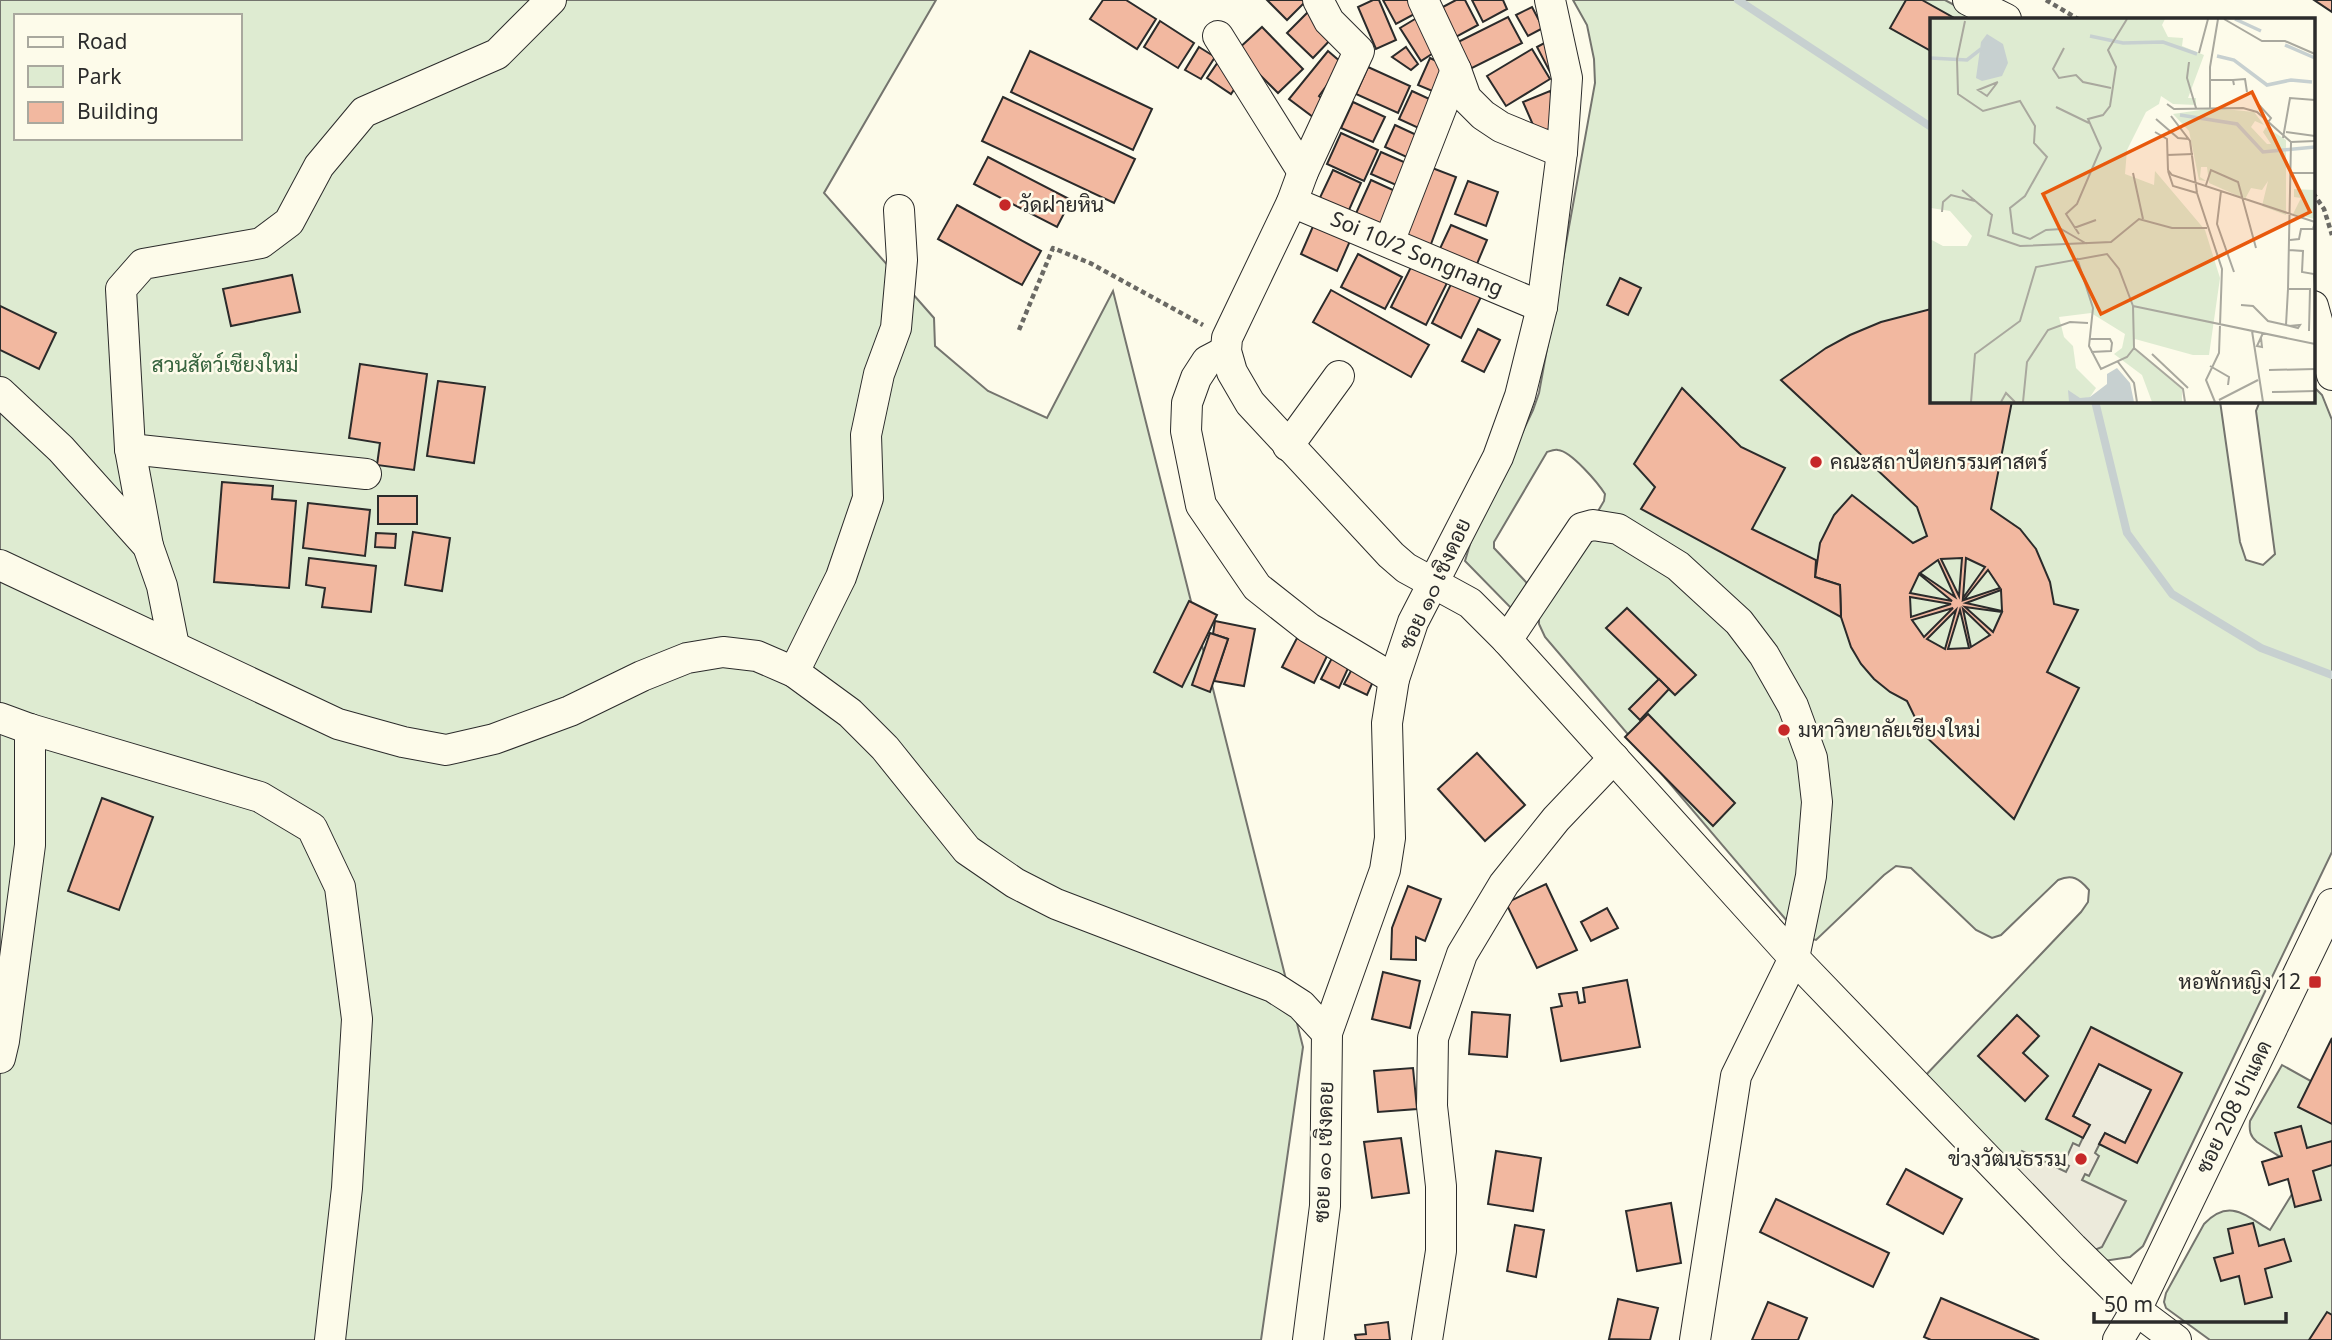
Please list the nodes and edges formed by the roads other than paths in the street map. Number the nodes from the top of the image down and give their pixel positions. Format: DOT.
graph roads {
  1 [pos="551,0"];
  2 [pos="1318,0"];
  3 [pos="1423,0"];
  4 [pos="1550,0"];
  5 [pos="1968,0"];
  6 [pos="2004,18"];
  7 [pos="1218,36"];
  8 [pos="1456,70"];
  9 [pos="1562,152"];
  10 [pos="1303,172"];
  11 [pos="1292,202"];
  12 [pos="900,210"];
  13 [pos="1389,242"];
  14 [pos="1542,307"];
  15 [pos="2314,309"];
  16 [pos="1227,344"];
  17 [pos="2331,362"];
  18 [pos="1339,376"];
  19 [pos="0,392"];
  20 [pos="1288,446"];
  21 [pos="130,449"];
  22 [pos="366,474"];
  23 [pos="148,546"];
  24 [pos="0,565"];
  25 [pos="1433,583"];
  26 [pos="1507,640"];
  27 [pos="174,646"];
  28 [pos="794,673"];
  29 [pos="1394,679"];
  30 [pos="0,718"];
  31 [pos="30,729"];
  32 [pos="1614,758"];
  33 [pos="2331,908"];
  34 [pos="1794,958"];
  35 [pos="1327,1033"];
  36 [pos="0,1058"];
  37 [pos="2136,1310"];
  38 [pos="330,1340"];
  39 [pos="1308,1340"];
  40 [pos="1427,1340"];
  41 [pos="1695,1340"];
  42 [pos="2118,1340"];
  43 [pos="2176,1340"];
  1 -- 21 [label="street"];
  2 -- 10 [label="street"];
  3 -- 8 [label="street"];
  4 -- 9 [label="street, ซอย ๑๐ เชิงดอย"];
  5 -- 6 [label="street"];
  7 -- 10 [label="street"];
  8 -- 9 [label="street"];
  8 -- 13 [label="street"];
  9 -- 14 [label="street, ซอย ๑๐ เชิงดอย"];
  10 -- 11 [label="street"];
  11 -- 13 [label="street, Soi 10/2 Songnang"];
  11 -- 16 [label="street"];
  12 -- 28 [label="street"];
  13 -- 14 [label="street, Soi 10/2 Songnang"];
  14 -- 25 [label="street, ซอย ๑๐ เชิงดอย"];
  15 -- 17 [label="street"];
  16 -- 20 [label="street"];
  16 -- 29 [label="street"];
  18 -- 20 [label="street"];
  19 -- 23 [label="street"];
  20 -- 25 [label="street"];
  21 -- 22 [label="street"];
  21 -- 23 [label="street"];
  23 -- 27 [label="street"];
  24 -- 27 [label="street"];
  25 -- 26 [label="street"];
  25 -- 29 [label="street, ซอย ๑๐ เชิงดอย"];
  26 -- 32 [label="street"];
  26 -- 34 [label="street"];
  27 -- 28 [label="street"];
  28 -- 35 [label="street"];
  29 -- 35 [label="street, ซอย ๑๐ เชิงดอย"];
  30 -- 31 [label="street"];
  31 -- 36 [label="street"];
  31 -- 38 [label="street"];
  32 -- 34 [label="street"];
  32 -- 40 [label="street"];
  33 -- 37 [label="street, ซอย 208 ปาแดด"];
  34 -- 37 [label="street"];
  34 -- 41 [label="street"];
  35 -- 39 [label="street, ซอย ๑๐ เชิงดอย"];
  37 -- 42 [label="street, ซอย 208 ปาแดด"];
  37 -- 43 [label="street"];
}
